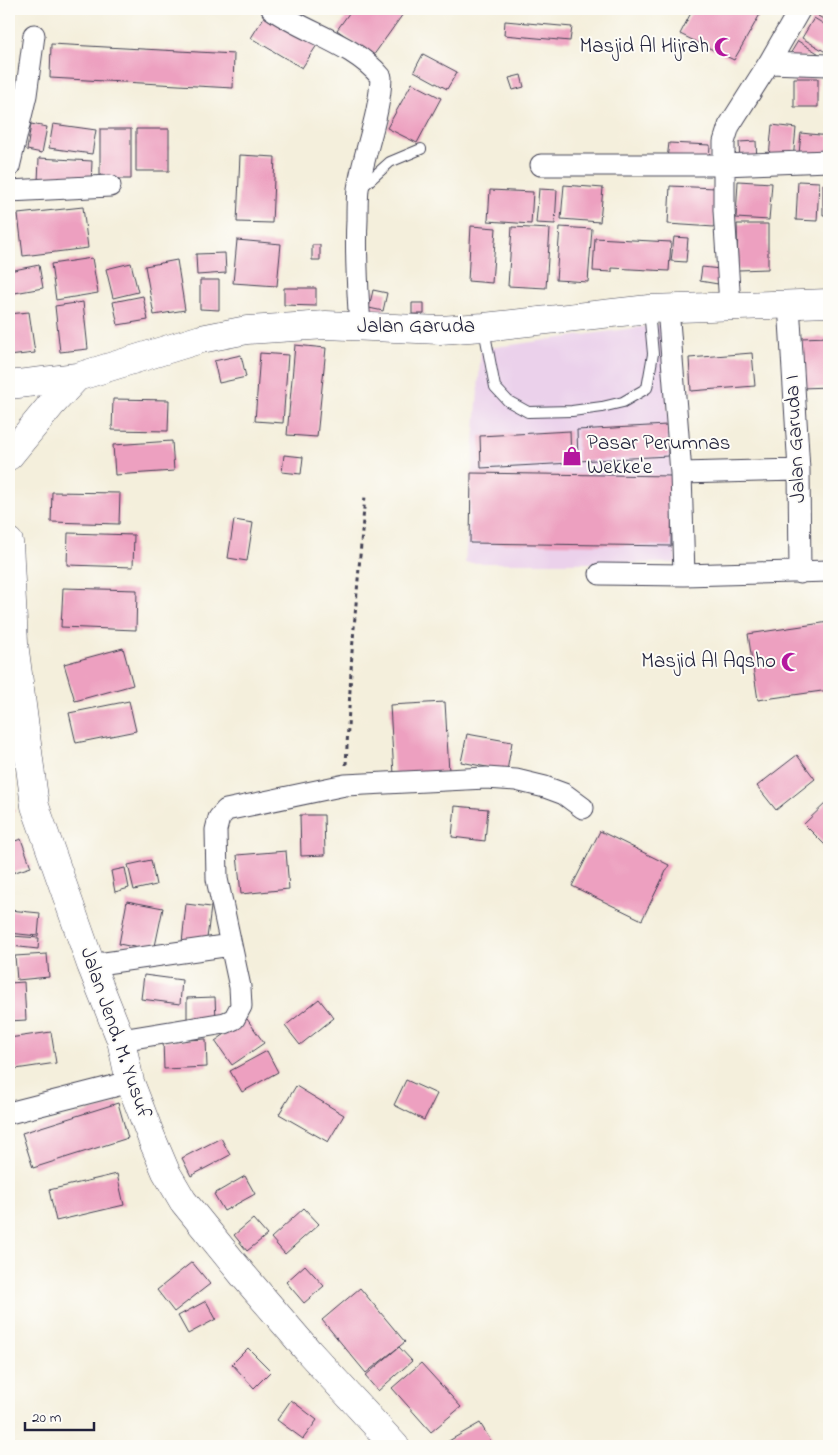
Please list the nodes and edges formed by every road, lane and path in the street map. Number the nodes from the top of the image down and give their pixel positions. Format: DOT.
graph roads {
  1 [pos="272,9"];
  2 [pos="800,9"];
  3 [pos="34,36"];
  4 [pos="769,63"];
  5 [pos="829,65"];
  6 [pos="421,150"];
  7 [pos="829,161"];
  8 [pos="540,165"];
  9 [pos="723,165"];
  10 [pos="9,167"];
  11 [pos="110,186"];
  12 [pos="9,191"];
  13 [pos="358,191"];
  14 [pos="829,303"];
  15 [pos="789,304"];
  16 [pos="730,306"];
  17 [pos="658,309"];
  18 [pos="484,327"];
  19 [pos="360,328"];
  20 [pos="77,376"];
  21 [pos="9,384"];
  22 [pos="9,456"];
  23 [pos="799,470"];
  24 [pos="681,473"];
  25 [pos="365,496"];
  26 [pos="9,542"];
  27 [pos="829,571"];
  28 [pos="800,573"];
  29 [pos="600,574"];
  30 [pos="684,575"];
  31 [pos="11,644"];
  32 [pos="345,785"];
  33 [pos="583,808"];
  34 [pos="231,945"];
  35 [pos="91,965"];
  36 [pos="121,1040"];
  37 [pos="130,1082"];
  38 [pos="9,1113"];
  39 [pos="395,1446"];
  1 -- 13 [label="street"];
  2 -- 4 [label="street"];
  3 -- 10 [label="street"];
  4 -- 5 [label="street"];
  4 -- 9 [label="street"];
  6 -- 13 [label="lane"];
  7 -- 9 [label="street"];
  8 -- 9 [label="street"];
  9 -- 16 [label="street"];
  11 -- 12 [label="street"];
  13 -- 19 [label="street"];
  14 -- 15 [label="highway, Jalan Garuda"];
  15 -- 16 [label="highway, Jalan Garuda"];
  15 -- 23 [label="street, Jalan Garuda I"];
  16 -- 17 [label="highway, Jalan Garuda"];
  17 -- 18 [label="highway, Jalan Garuda"];
  17 -- 18 [label="lane"];
  17 -- 24 [label="street"];
  18 -- 19 [label="highway, Jalan Garuda"];
  19 -- 20 [label="highway, Jalan Garuda"];
  20 -- 21 [label="highway, Jalan Garuda"];
  20 -- 22 [label="highway"];
  23 -- 24 [label="street"];
  23 -- 28 [label="street, Jalan Garuda I"];
  24 -- 30 [label="street"];
  25 -- 32 [label="path"];
  26 -- 31 [label="highway, Jalan Jend. M. Yusuf"];
  27 -- 28 [label="street"];
  28 -- 30 [label="street"];
  29 -- 30 [label="street"];
  31 -- 35 [label="highway, Jalan Jend. M. Yusuf"];
  32 -- 33 [label="street"];
  32 -- 34 [label="street"];
  34 -- 35 [label="street"];
  34 -- 36 [label="street"];
  35 -- 36 [label="highway, Jalan Jend. M. Yusuf"];
  36 -- 37 [label="highway, Jalan Jend. M. Yusuf"];
  37 -- 38 [label="street"];
  37 -- 39 [label="highway, Jalan Jend. M. Yusuf"];
}
